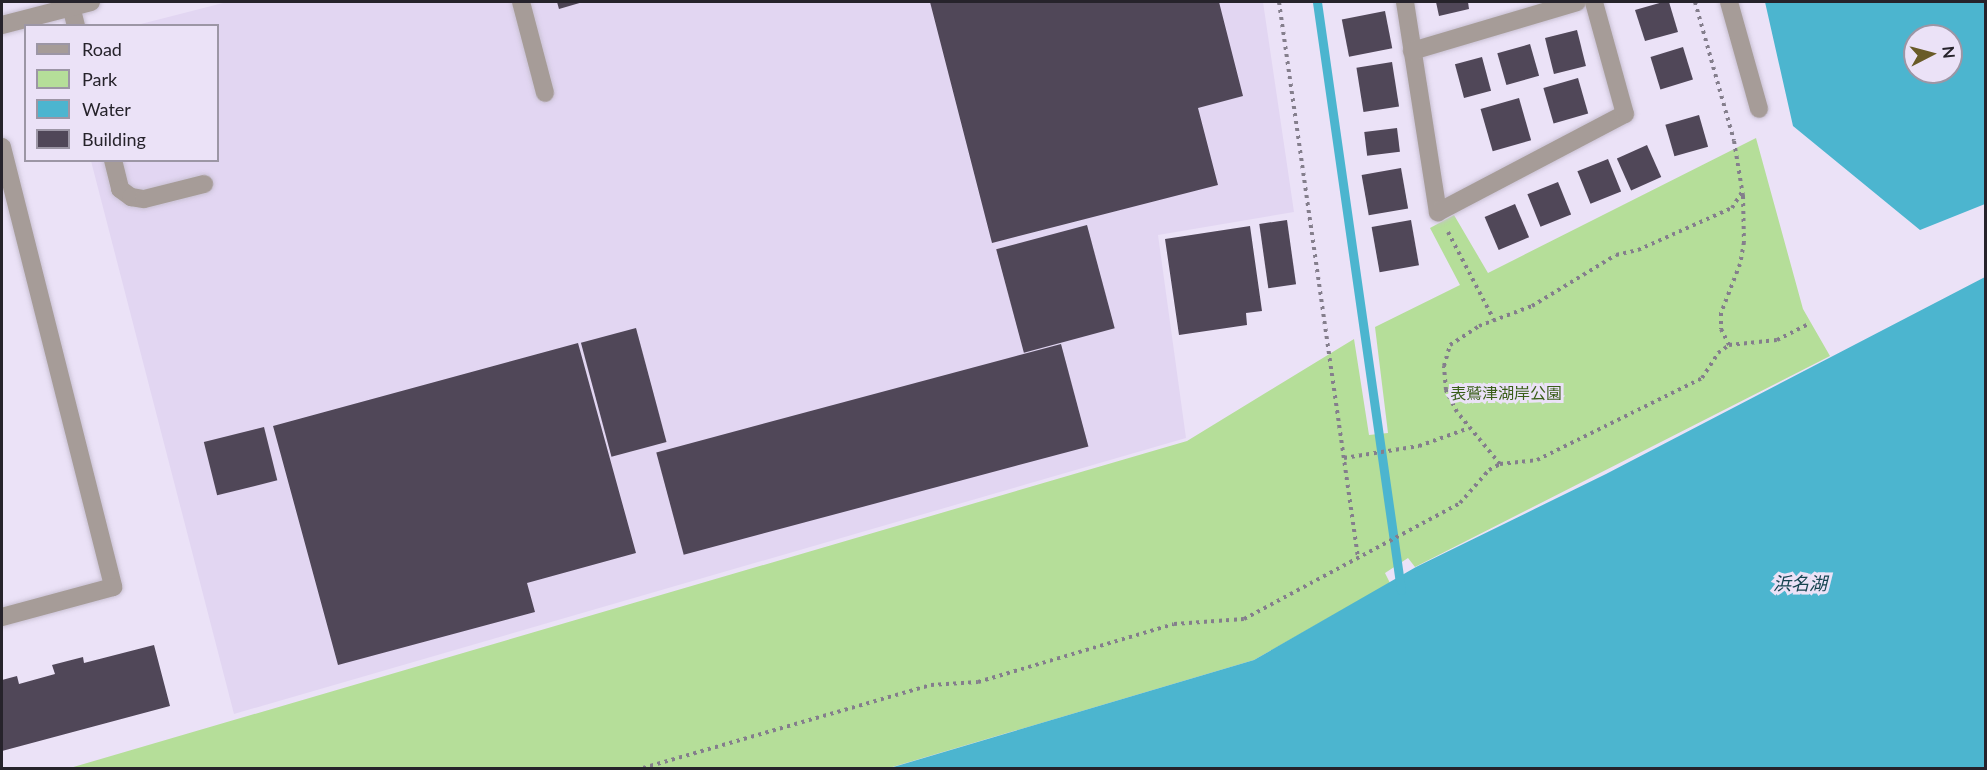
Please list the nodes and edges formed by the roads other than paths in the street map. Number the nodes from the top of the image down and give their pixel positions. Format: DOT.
graph roads {
  1 [pos="91,2"];
  2 [pos="521,2"];
  3 [pos="1405,2"];
  4 [pos="1577,2"];
  5 [pos="1594,2"];
  6 [pos="1729,2"];
  7 [pos="70,4"];
  8 [pos="75,24"];
  9 [pos="2,25"];
  10 [pos="1412,51"];
  11 [pos="545,93"];
  12 [pos="1759,109"];
  13 [pos="2,147"];
  14 [pos="113,162"];
  15 [pos="204,184"];
  16 [pos="2,617"];
  1 -- 7 [label="street"];
  2 -- 11 [label="street"];
  3 -- 10 [label="street"];
  4 -- 10 [label="street"];
  5 -- 10 [label="street"];
  6 -- 12 [label="street"];
  7 -- 8 [label="street"];
  7 -- 9 [label="street"];
  13 -- 16 [label="street"];
  14 -- 15 [label="street"];
}
